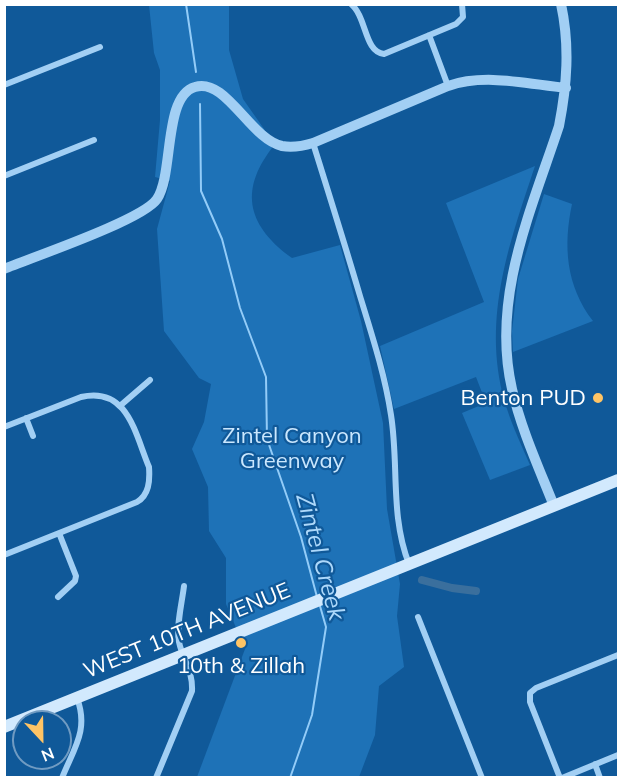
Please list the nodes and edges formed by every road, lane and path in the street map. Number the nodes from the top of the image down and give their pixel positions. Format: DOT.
graph roads {
  1 [pos="351,4"];
  2 [pos="462,4"];
  3 [pos="561,4"];
  4 [pos="429,35"];
  5 [pos="100,47"];
  6 [pos="4,85"];
  7 [pos="448,86"];
  8 [pos="566,88"];
  9 [pos="94,140"];
  10 [pos="314,143"];
  11 [pos="4,176"];
  12 [pos="4,269"];
  13 [pos="150,380"];
  14 [pos="121,405"];
  15 [pos="26,418"];
  16 [pos="4,427"];
  17 [pos="33,435"];
  18 [pos="618,480"];
  19 [pos="554,506"];
  20 [pos="60,533"];
  21 [pos="4,555"];
  22 [pos="409,564"];
  23 [pos="184,586"];
  24 [pos="58,597"];
  25 [pos="418,617"];
  26 [pos="184,655"];
  27 [pos="618,655"];
  28 [pos="77,698"];
  29 [pos="4,727"];
  30 [pos="618,755"];
  31 [pos="595,764"];
  32 [pos="62,777"];
  33 [pos="156,777"];
  34 [pos="482,777"];
  35 [pos="561,777"];
  36 [pos="600,777"];
  1 -- 4 [label="street"];
  2 -- 4 [label="street"];
  3 -- 8 [label="street"];
  4 -- 7 [label="street"];
  5 -- 6 [label="street"];
  7 -- 8 [label="street"];
  7 -- 10 [label="street"];
  8 -- 19 [label="street"];
  9 -- 11 [label="street"];
  10 -- 12 [label="street"];
  10 -- 22 [label="street"];
  13 -- 14 [label="street"];
  14 -- 15 [label="street"];
  14 -- 20 [label="street"];
  15 -- 16 [label="street"];
  15 -- 17 [label="street"];
  18 -- 19 [label="main road, WEST 10TH AVENUE"];
  19 -- 22 [label="main road, WEST 10TH AVENUE"];
  20 -- 21 [label="street"];
  20 -- 24 [label="street"];
  22 -- 26 [label="main road, WEST 10TH AVENUE"];
  23 -- 26 [label="street"];
  25 -- 34 [label="street"];
  26 -- 28 [label="main road, WEST 10TH AVENUE"];
  26 -- 33 [label="street"];
  27 -- 35 [label="street"];
  28 -- 29 [label="main road, WEST 10TH AVENUE"];
  28 -- 32 [label="street"];
  30 -- 31 [label="street"];
  31 -- 35 [label="street"];
  31 -- 36 [label="street"];
}
